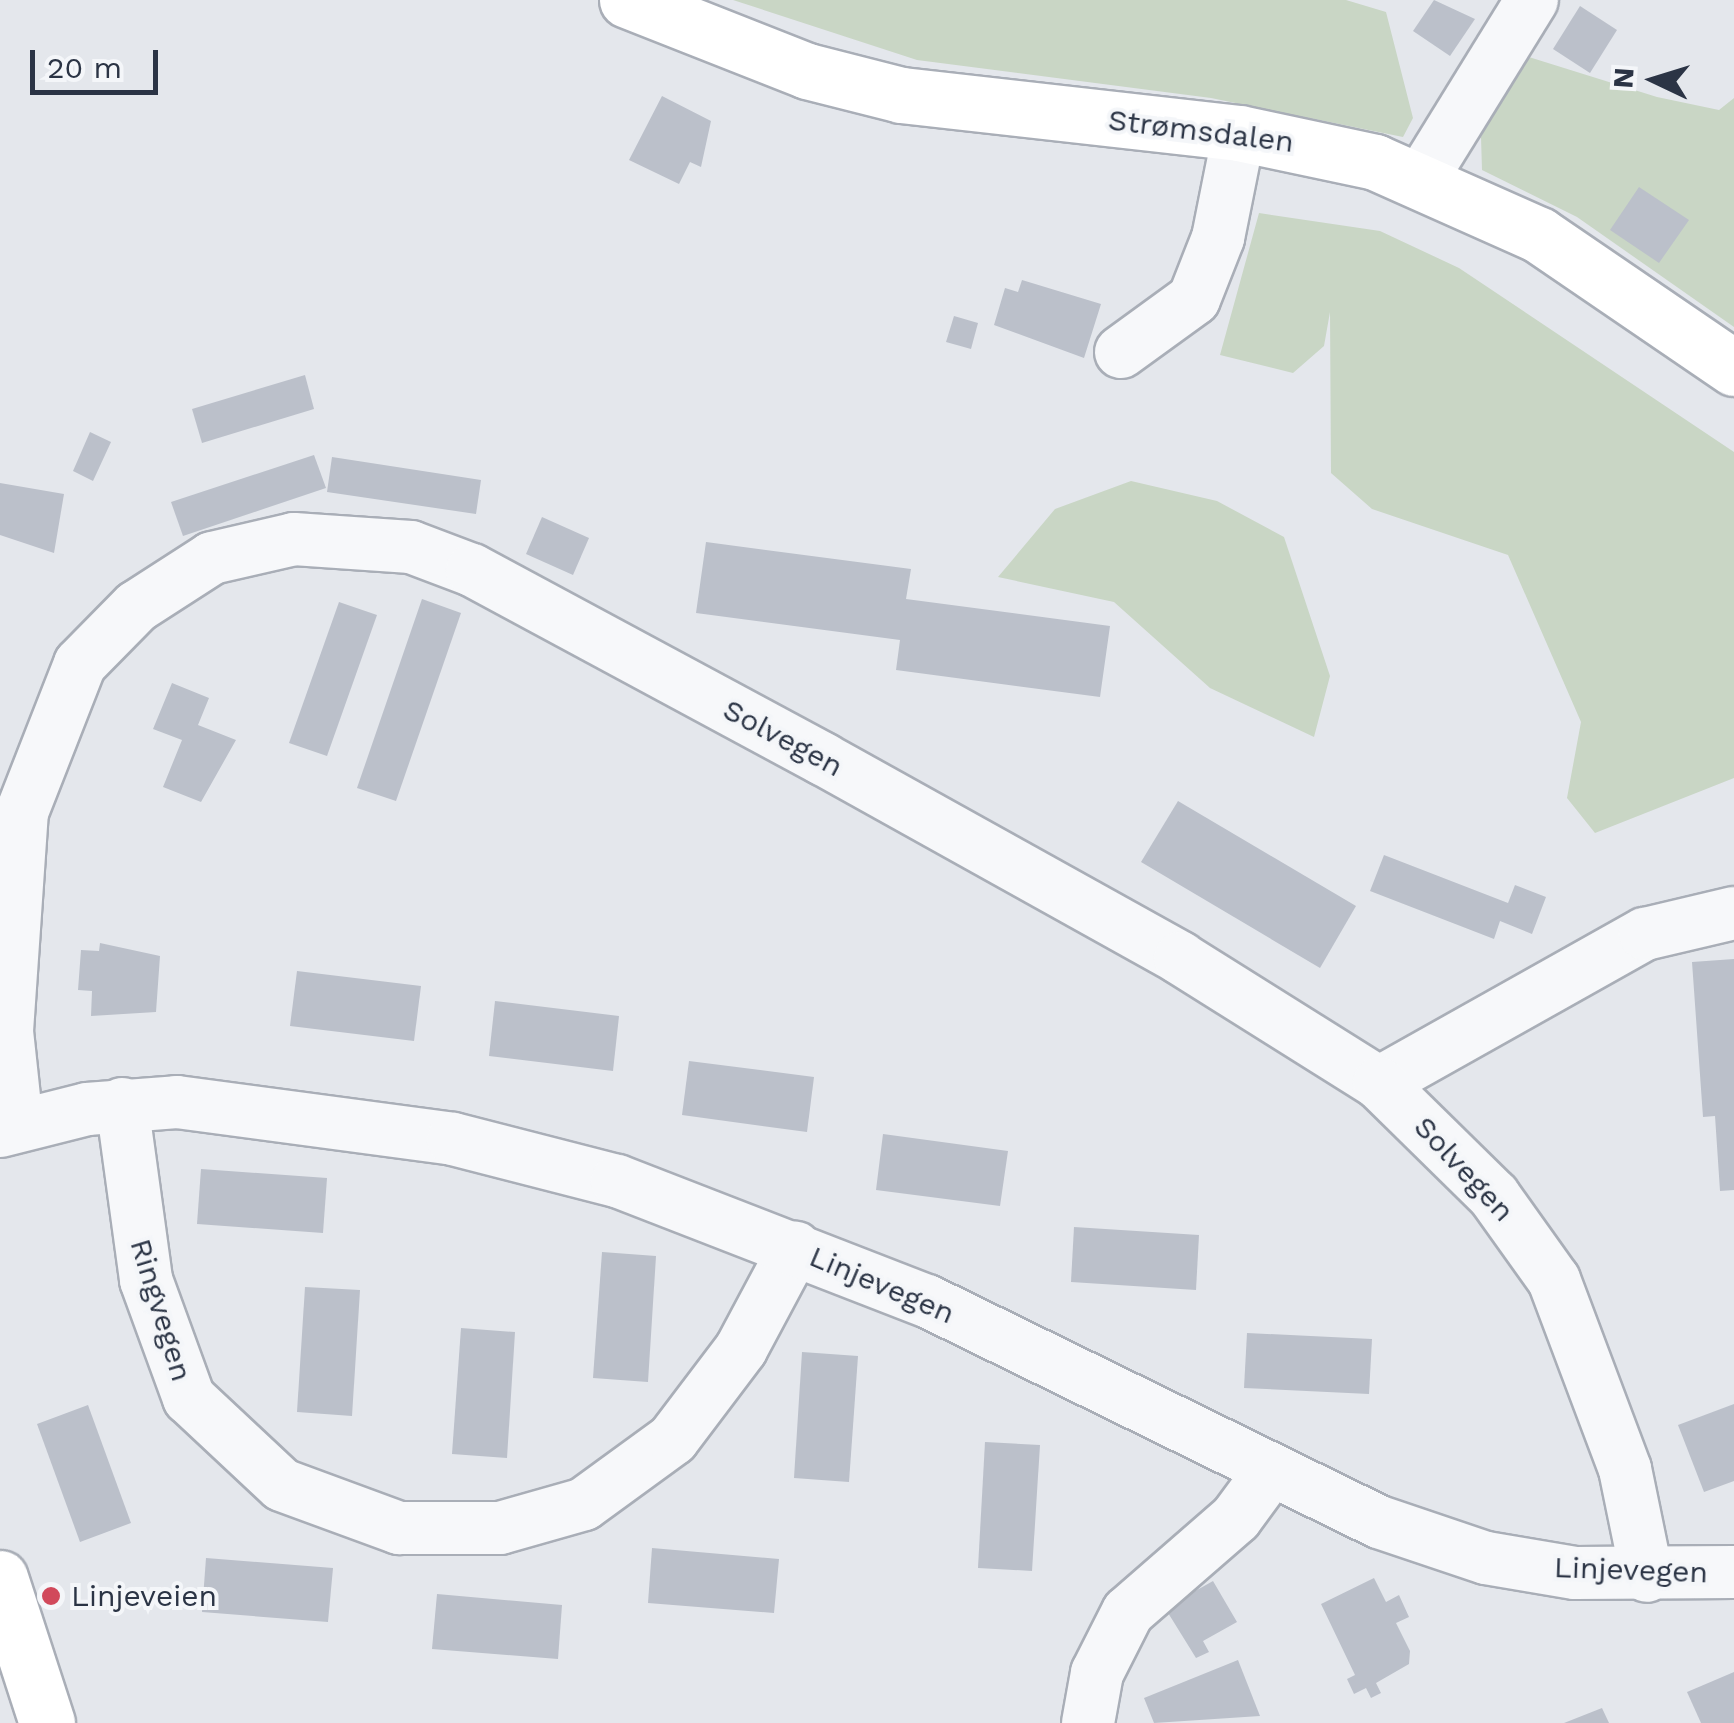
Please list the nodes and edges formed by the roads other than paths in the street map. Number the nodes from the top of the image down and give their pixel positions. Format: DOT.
graph roads {
  1 [pos="628,0"];
  2 [pos="1532,0"];
  3 [pos="1240,133"];
  4 [pos="1422,178"];
  5 [pos="1121,352"];
  6 [pos="1734,368"];
  7 [pos="1734,913"];
  8 [pos="1372,1068"];
  9 [pos="122,1104"];
  10 [pos="8,1128"];
  11 [pos="795,1248"];
  12 [pos="1268,1473"];
  13 [pos="1734,1572"];
  14 [pos="1647,1576"];
  15 [pos="0,1578"];
  16 [pos="47,1723"];
  17 [pos="1088,1723"];
  1 -- 3 [label="main road, Strømsdalen"];
  2 -- 4 [label="street"];
  3 -- 4 [label="main road, Strømsdalen"];
  3 -- 5 [label="street"];
  4 -- 6 [label="main road, Strømsdalen"];
  7 -- 8 [label="street"];
  8 -- 10 [label="street, Solvegen"];
  8 -- 14 [label="street, Solvegen"];
  9 -- 10 [label="street, Linjevegen"];
  9 -- 11 [label="street, Linjevegen"];
  9 -- 11 [label="street, Ringvegen"];
  11 -- 12 [label="street, Linjevegen"];
  12 -- 14 [label="street, Linjevegen"];
  12 -- 17 [label="street"];
  13 -- 14 [label="street, Linjevegen"];
  15 -- 16 [label="main road"];
}
